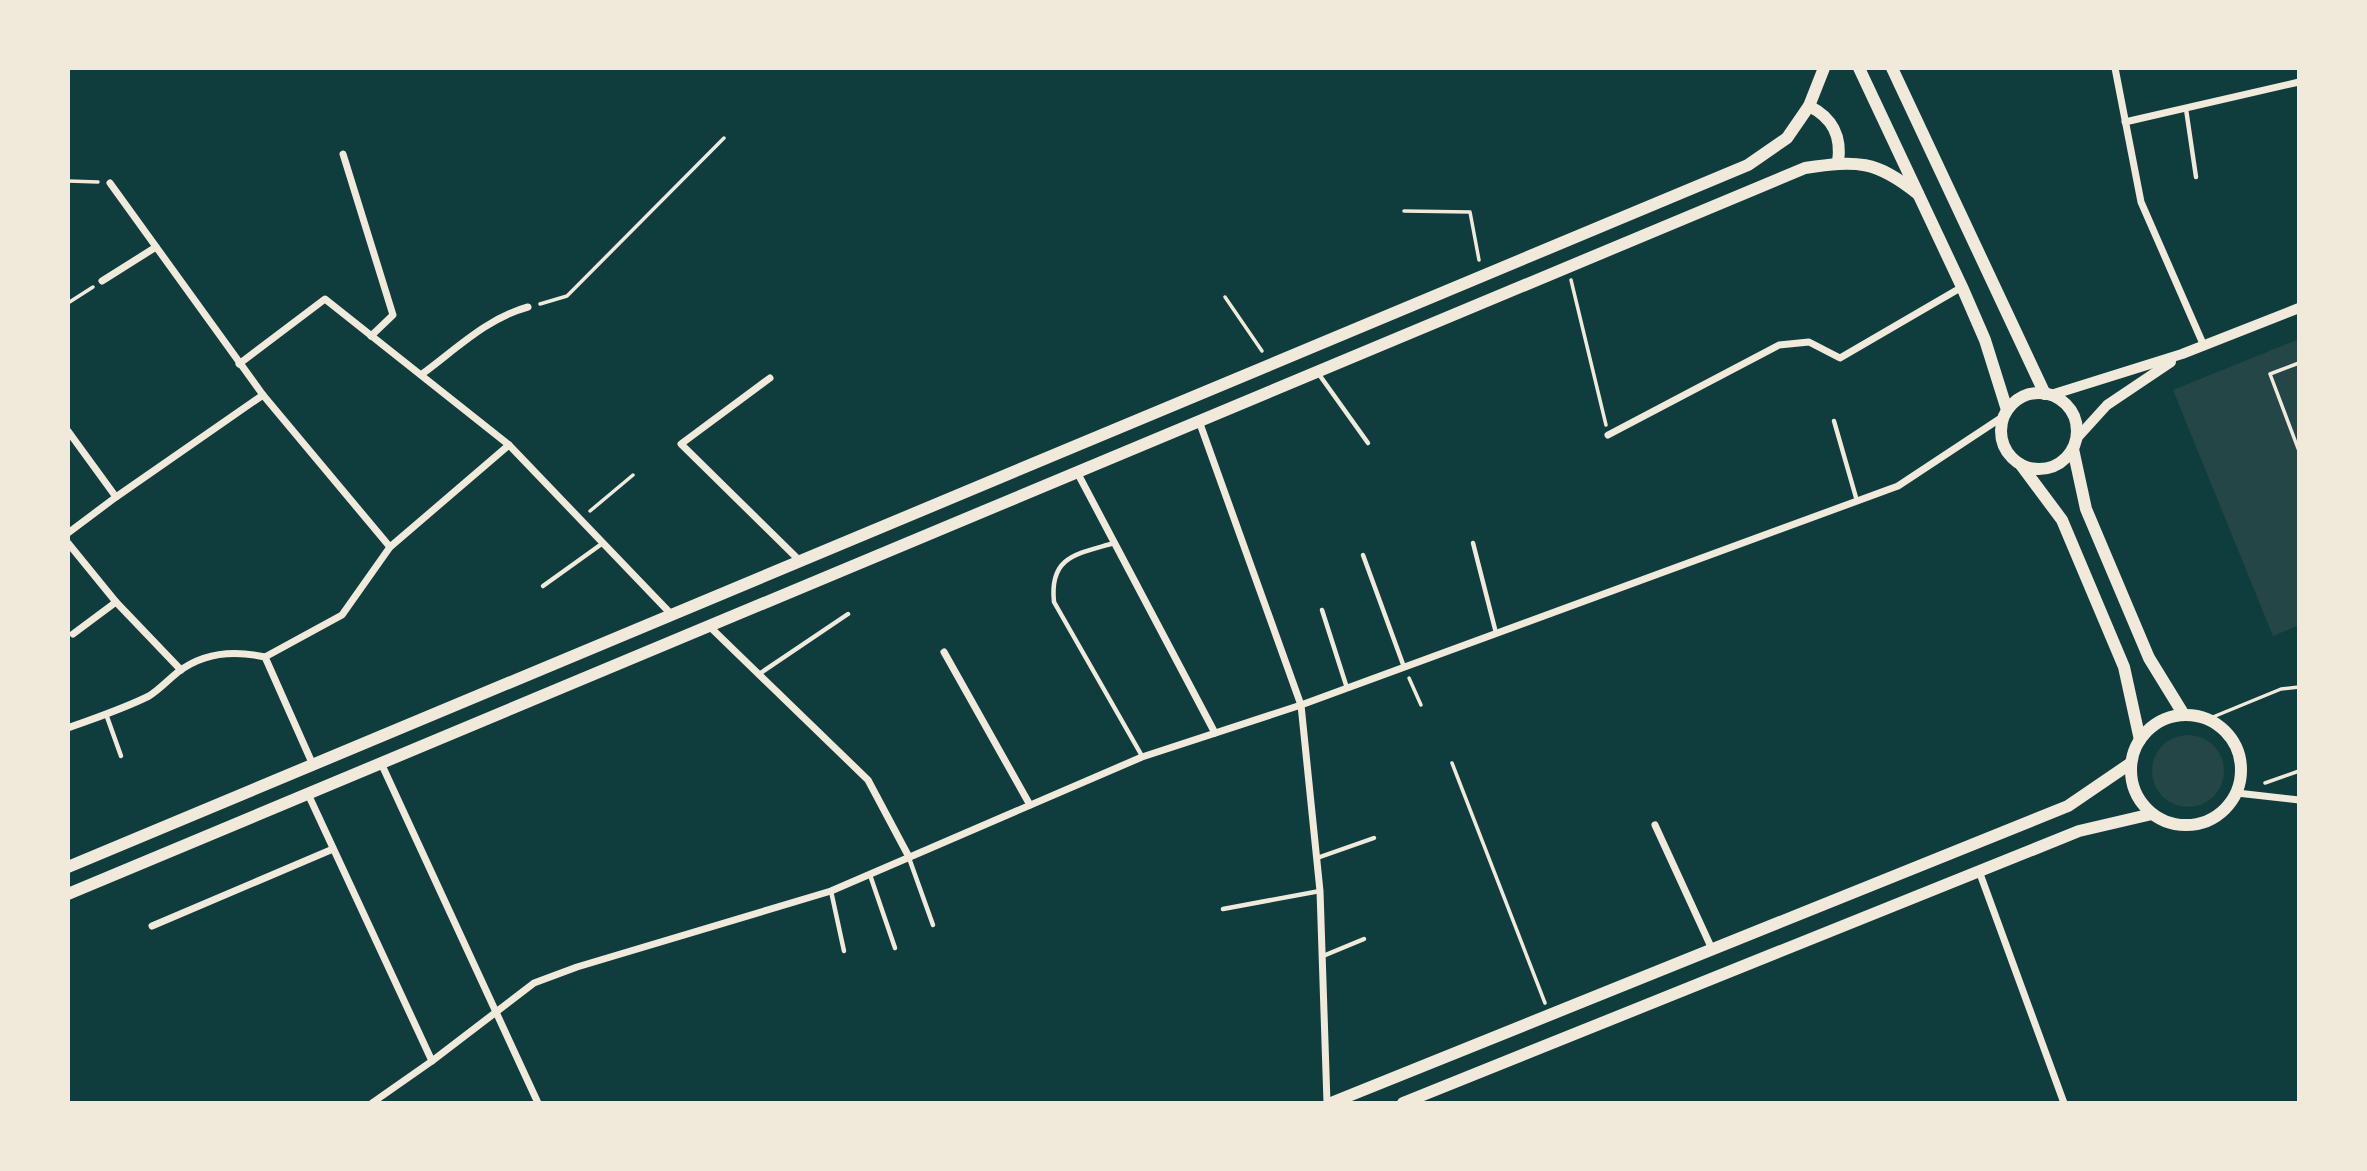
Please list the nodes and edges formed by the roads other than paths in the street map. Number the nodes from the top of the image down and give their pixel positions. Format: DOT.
graph roads {
  1 [pos="1824,68"];
  2 [pos="1858,68"];
  3 [pos="1892,68"];
  4 [pos="2115,68"];
  5 [pos="2299,82"];
  6 [pos="1809,106"];
  7 [pos="2186,108"];
  8 [pos="2125,121"];
  9 [pos="344,154"];
  10 [pos="1838,163"];
  11 [pos="2196,177"];
  12 [pos="110,183"];
  13 [pos="1918,194"];
  14 [pos="156,247"];
  15 [pos="102,281"];
  16 [pos="1962,287"];
  17 [pos="528,307"];
  18 [pos="2299,307"];
  19 [pos="372,336"];
  20 [pos="2204,346"];
  21 [pos="2182,354"];
  22 [pos="239,364"];
  23 [pos="1318,372"];
  24 [pos="422,374"];
  25 [pos="770,379"];
  26 [pos="263,395"];
  27 [pos="2048,395"];
  28 [pos="1190,398"];
  29 [pos="2006,413"];
  30 [pos="1199,421"];
  31 [pos="1834,421"];
  32 [pos="68,431"];
  33 [pos="1608,435"];
  34 [pos="1368,443"];
  35 [pos="2075,444"];
  36 [pos="509,445"];
  37 [pos="2021,466"];
  38 [pos="1077,472"];
  39 [pos="116,496"];
  40 [pos="1857,501"];
  41 [pos="68,533"];
  42 [pos="68,543"];
  43 [pos="603,543"];
  44 [pos="1114,543"];
  45 [pos="1473,543"];
  46 [pos="390,547"];
  47 [pos="1363,555"];
  48 [pos="800,561"];
  49 [pos="542,586"];
  50 [pos="116,602"];
  51 [pos="1322,610"];
  52 [pos="848,614"];
  53 [pos="672,615"];
  54 [pos="709,626"];
  55 [pos="1496,633"];
  56 [pos="73,634"];
  57 [pos="943,652"];
  58 [pos="265,657"];
  59 [pos="1404,667"];
  60 [pos="181,670"];
  61 [pos="759,674"];
  62 [pos="1347,688"];
  63 [pos="1301,705"];
  64 [pos="106,714"];
  65 [pos="2184,715"];
  66 [pos="68,728"];
  67 [pos="1215,733"];
  68 [pos="2140,740"];
  69 [pos="121,756"];
  70 [pos="1142,757"];
  71 [pos="381,763"];
  72 [pos="2131,763"];
  73 [pos="313,765"];
  74 [pos="2237,793"];
  75 [pos="308,794"];
  76 [pos="2299,800"];
  77 [pos="1030,805"];
  78 [pos="2152,814"];
  79 [pos="1655,825"];
  80 [pos="1374,838"];
  81 [pos="333,849"];
  82 [pos="909,857"];
  83 [pos="1316,858"];
  84 [pos="68,867"];
  85 [pos="1979,871"];
  86 [pos="870,874"];
  87 [pos="831,891"];
  88 [pos="1320,891"];
  89 [pos="68,894"];
  90 [pos="1223,909"];
  91 [pos="933,925"];
  92 [pos="152,926"];
  93 [pos="1364,939"];
  94 [pos="895,948"];
  95 [pos="1712,949"];
  96 [pos="844,951"];
  97 [pos="1322,956"];
  98 [pos="495,1012"];
  99 [pos="432,1061"];
  100 [pos="372,1103"];
  101 [pos="538,1103"];
  102 [pos="1329,1103"];
  103 [pos="1404,1103"];
  104 [pos="2064,1103"];
  1 -- 6 [label="main road"];
  2 -- 13 [label="main road"];
  3 -- 27 [label="main road"];
  4 -- 8 [label="street"];
  5 -- 7 [label="street"];
  6 -- 10 [label="main road"];
  6 -- 28 [label="main road"];
  7 -- 8 [label="street"];
  7 -- 11 [label="lane"];
  8 -- 20 [label="street"];
  9 -- 19 [label="street"];
  10 -- 13 [label="main road"];
  10 -- 23 [label="main road"];
  12 -- 14 [label="street"];
  13 -- 16 [label="main road"];
  14 -- 15 [label="street"];
  14 -- 22 [label="street"];
  16 -- 29 [label="main road"];
  16 -- 33 [label="street"];
  17 -- 24 [label="street"];
  18 -- 20 [label="street"];
  19 -- 22 [label="street"];
  19 -- 24 [label="street"];
  20 -- 21 [label="street"];
  21 -- 27 [label="street"];
  21 -- 35 [label="street"];
  22 -- 26 [label="street"];
  23 -- 30 [label="main road"];
  23 -- 34 [label="lane"];
  24 -- 36 [label="street"];
  25 -- 48 [label="street"];
  26 -- 39 [label="street"];
  26 -- 46 [label="street"];
  27 -- 29 [label="main road"];
  27 -- 35 [label="main road"];
  28 -- 30 [label="main road"];
  28 -- 48 [label="main road"];
  29 -- 37 [label="main road"];
  29 -- 40 [label="street"];
  30 -- 38 [label="main road"];
  30 -- 63 [label="street"];
  31 -- 40 [label="lane"];
  32 -- 39 [label="street"];
  35 -- 37 [label="main road"];
  35 -- 65 [label="main road"];
  36 -- 43 [label="street"];
  36 -- 46 [label="street"];
  37 -- 68 [label="main road"];
  38 -- 44 [label="street"];
  38 -- 54 [label="main road"];
  39 -- 41 [label="street"];
  40 -- 55 [label="street"];
  42 -- 50 [label="street"];
  43 -- 49 [label="lane"];
  43 -- 53 [label="street"];
  44 -- 67 [label="street"];
  44 -- 70 [label="lane"];
  45 -- 55 [label="lane"];
  46 -- 58 [label="street"];
  47 -- 59 [label="lane"];
  48 -- 53 [label="main road"];
  50 -- 56 [label="street"];
  50 -- 60 [label="street"];
  51 -- 62 [label="lane"];
  52 -- 61 [label="lane"];
  53 -- 73 [label="main road"];
  54 -- 61 [label="street"];
  54 -- 71 [label="main road"];
  55 -- 59 [label="street"];
  57 -- 77 [label="street"];
  58 -- 60 [label="street"];
  58 -- 73 [label="street"];
  59 -- 62 [label="street"];
  60 -- 64 [label="street"];
  61 -- 82 [label="street"];
  62 -- 63 [label="street"];
  63 -- 67 [label="street"];
  63 -- 83 [label="street"];
  64 -- 66 [label="street"];
  64 -- 69 [label="lane"];
  65 -- 68 [label="main road"];
  65 -- 74 [label="main road"];
  67 -- 70 [label="street"];
  68 -- 72 [label="main road"];
  70 -- 77 [label="street"];
  71 -- 75 [label="main road"];
  71 -- 98 [label="street"];
  72 -- 78 [label="main road"];
  72 -- 95 [label="main road"];
  73 -- 84 [label="main road"];
  74 -- 76 [label="street"];
  74 -- 78 [label="main road"];
  75 -- 81 [label="street"];
  75 -- 89 [label="main road"];
  77 -- 82 [label="street"];
  78 -- 85 [label="main road"];
  79 -- 95 [label="street"];
  80 -- 83 [label="lane"];
  81 -- 92 [label="street"];
  81 -- 99 [label="street"];
  82 -- 86 [label="street"];
  82 -- 91 [label="lane"];
  83 -- 88 [label="street"];
  85 -- 103 [label="main road"];
  85 -- 104 [label="street"];
  86 -- 87 [label="street"];
  86 -- 94 [label="lane"];
  87 -- 96 [label="lane"];
  87 -- 98 [label="street"];
  88 -- 90 [label="lane"];
  88 -- 97 [label="street"];
  93 -- 97 [label="lane"];
  95 -- 102 [label="main road"];
  97 -- 102 [label="street"];
  98 -- 99 [label="street"];
  98 -- 101 [label="street"];
  99 -- 100 [label="street"];
}
